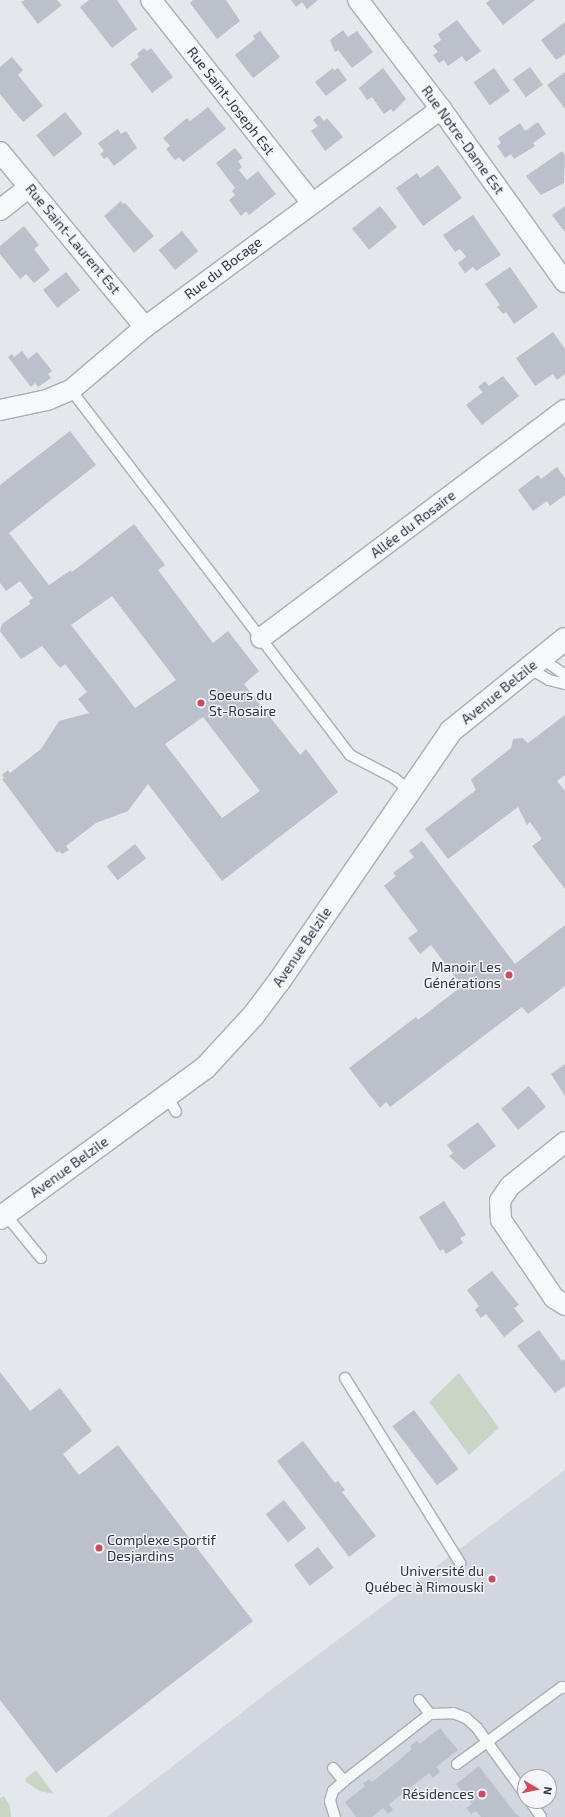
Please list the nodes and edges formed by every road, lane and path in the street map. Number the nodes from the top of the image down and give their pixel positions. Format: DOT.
graph roads {
  1 [pos="151,0"];
  2 [pos="358,0"];
  3 [pos="441,108"];
  4 [pos="0,152"];
  5 [pos="29,187"];
  6 [pos="311,202"];
  7 [pos="0,210"];
  8 [pos="565,282"];
  9 [pos="145,326"];
  10 [pos="71,390"];
  11 [pos="0,410"];
  12 [pos="565,410"];
  13 [pos="261,638"];
  14 [pos="565,639"];
  15 [pos="535,663"];
  16 [pos="565,675"];
  17 [pos="565,684"];
  18 [pos="409,790"];
  19 [pos="565,1142"];
  20 [pos="2,1216"];
  21 [pos="41,1258"];
  22 [pos="565,1305"];
  23 [pos="345,1378"];
  24 [pos="460,1563"];
  25 [pos="565,1688"];
  26 [pos="419,1700"];
  27 [pos="430,1714"];
  28 [pos="487,1742"];
  29 [pos="458,1764"];
  30 [pos="333,1768"];
  31 [pos="344,1781"];
  32 [pos="517,1783"];
  33 [pos="335,1817"];
  1 -- 6 [label="street, Rue Saint-Joseph Est"];
  2 -- 3 [label="street, Rue Notre-Dame Est"];
  3 -- 6 [label="street, Rue du Bocage"];
  3 -- 8 [label="street, Rue Notre-Dame Est"];
  4 -- 5 [label="street, Rue Saint-Laurent Est"];
  5 -- 7 [label="street"];
  5 -- 9 [label="street, Rue Saint-Laurent Est"];
  6 -- 9 [label="street, Rue du Bocage"];
  9 -- 10 [label="street, Rue du Bocage"];
  10 -- 11 [label="street, Rue du Bocage"];
  10 -- 13 [label="lane"];
  12 -- 13 [label="street, Allée du Rosaire"];
  13 -- 18 [label="lane"];
  14 -- 15 [label="street, Avenue Belzile"];
  15 -- 16 [label="lane"];
  15 -- 17 [label="lane"];
  15 -- 18 [label="street, Avenue Belzile"];
  18 -- 20 [label="street, Avenue Belzile"];
  19 -- 22 [label="street"];
  20 -- 21 [label="lane"];
  23 -- 24 [label="lane"];
  25 -- 28 [label="lane"];
  26 -- 27 [label="lane"];
  27 -- 28 [label="lane"];
  27 -- 31 [label="lane"];
  28 -- 29 [label="lane"];
  28 -- 32 [label="lane"];
  30 -- 31 [label="lane"];
  31 -- 33 [label="lane"];
}
